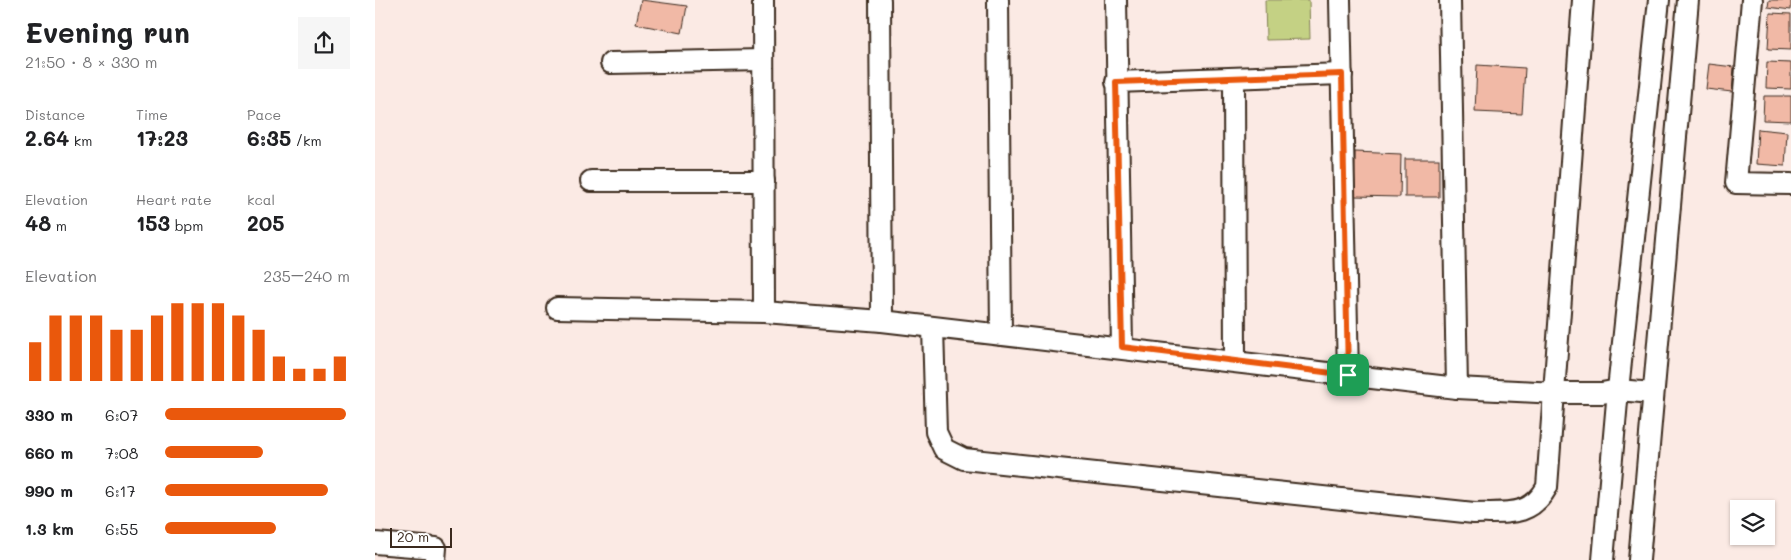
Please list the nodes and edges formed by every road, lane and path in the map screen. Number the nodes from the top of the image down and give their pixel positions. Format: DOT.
graph roads {
  1 [pos="763,0"];
  2 [pos="880,0"];
  3 [pos="998,0"];
  4 [pos="1116,0"];
  5 [pos="1340,0"];
  6 [pos="1450,0"];
  7 [pos="1583,0"];
  8 [pos="1659,0"];
  9 [pos="1688,0"];
  10 [pos="1752,0"];
  11 [pos="763,60"];
  12 [pos="611,63"];
  13 [pos="1342,74"];
  14 [pos="1234,78"];
  15 [pos="1116,82"];
  16 [pos="591,180"];
  17 [pos="765,181"];
  18 [pos="1791,184"];
  19 [pos="557,308"];
  20 [pos="764,312"];
  21 [pos="882,321"];
  22 [pos="933,328"];
  23 [pos="1001,335"];
  24 [pos="1122,347"];
  25 [pos="1235,361"];
  26 [pos="1348,375"];
  27 [pos="1457,388"];
  28 [pos="1617,390"];
  29 [pos="1556,393"];
  30 [pos="1653,393"];
  31 [pos="375,543"];
  32 [pos="435,560"];
  33 [pos="1603,560"];
  34 [pos="1639,560"];
  1 -- 11 [label="street"];
  2 -- 21 [label="street"];
  3 -- 23 [label="street"];
  4 -- 15 [label="street"];
  5 -- 13 [label="street"];
  6 -- 27 [label="street"];
  7 -- 29 [label="street"];
  8 -- 28 [label="street"];
  9 -- 30 [label="street"];
  10 -- 18 [label="street"];
  11 -- 12 [label="street"];
  11 -- 17 [label="street"];
  13 -- 14 [label="street"];
  13 -- 26 [label="street"];
  14 -- 15 [label="street"];
  14 -- 25 [label="street"];
  15 -- 24 [label="street"];
  16 -- 17 [label="street"];
  17 -- 20 [label="street"];
  19 -- 20 [label="street"];
  20 -- 21 [label="street"];
  21 -- 22 [label="street"];
  22 -- 23 [label="street"];
  22 -- 29 [label="street"];
  23 -- 24 [label="street"];
  24 -- 25 [label="street"];
  25 -- 26 [label="street"];
  26 -- 27 [label="street"];
  27 -- 29 [label="street"];
  28 -- 29 [label="street"];
  28 -- 30 [label="street"];
  28 -- 33 [label="street"];
  30 -- 34 [label="street"];
  31 -- 32 [label="street"];
}
